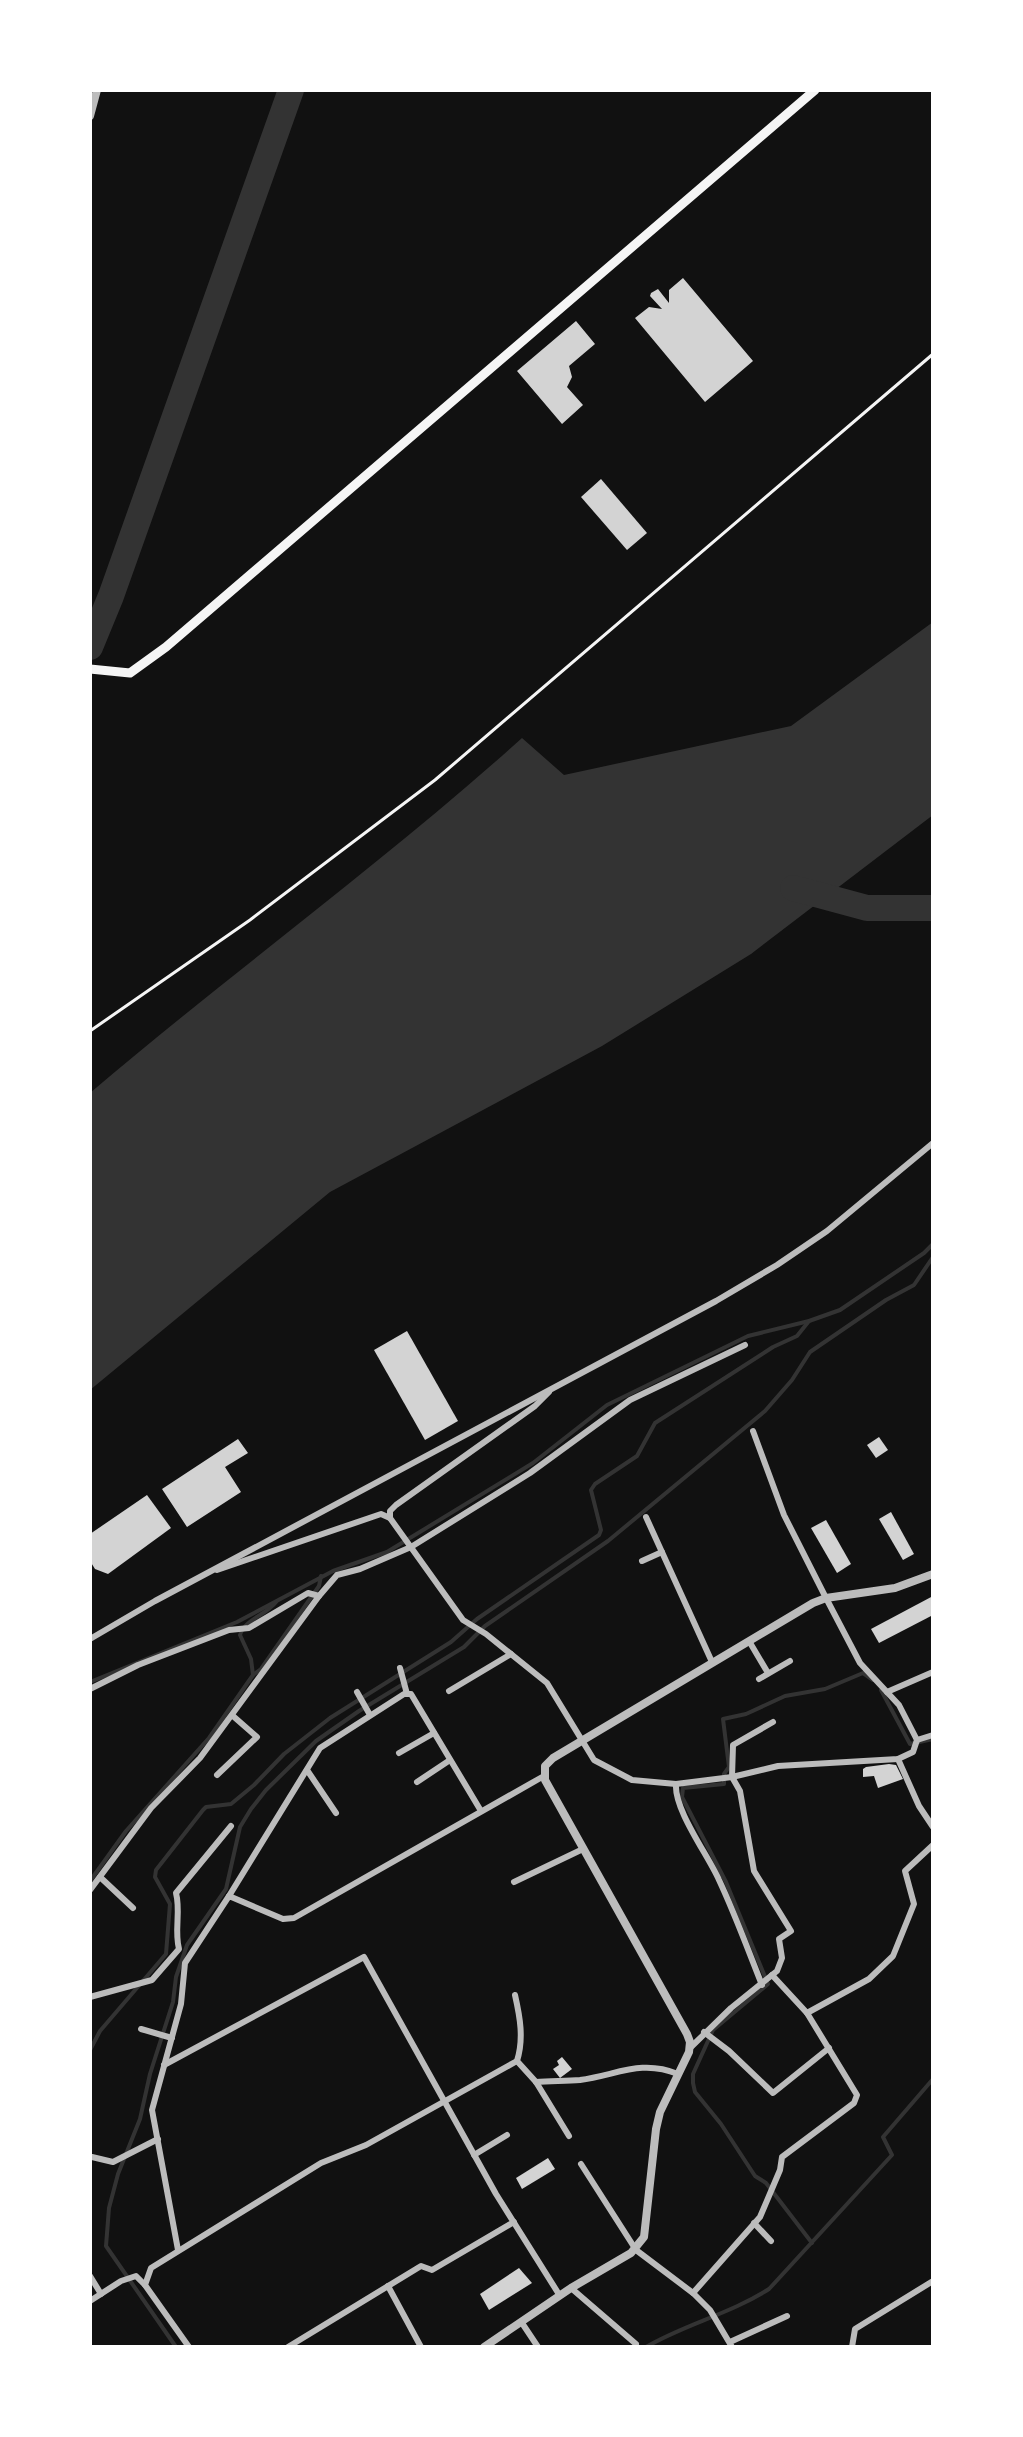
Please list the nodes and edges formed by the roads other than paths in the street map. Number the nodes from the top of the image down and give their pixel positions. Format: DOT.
graph roads {
  1 [pos="97,90"];
  2 [pos="815,90"];
  3 [pos="90,116"];
  4 [pos="93,670"];
  5 [pos="933,1143"];
  6 [pos="745,1345"];
  7 [pos="553,1388"];
  8 [pos="753,1431"];
  9 [pos="646,1517"];
  10 [pos="390,1518"];
  11 [pos="410,1546"];
  12 [pos="662,1552"];
  13 [pos="642,1561"];
  14 [pos="209,1572"];
  15 [pos="933,1574"];
  16 [pos="314,1595"];
  17 [pos="826,1598"];
  18 [pos="90,1639"];
  19 [pos="749,1641"];
  20 [pos="511,1654"];
  21 [pos="790,1661"];
  22 [pos="712,1662"];
  23 [pos="400,1668"];
  24 [pos="933,1672"];
  25 [pos="768,1673"];
  26 [pos="759,1679"];
  27 [pos="90,1689"];
  28 [pos="449,1691"];
  29 [pos="357,1692"];
  30 [pos="887,1692"];
  31 [pos="407,1694"];
  32 [pos="369,1713"];
  33 [pos="233,1716"];
  34 [pos="773,1722"];
  35 [pos="434,1733"];
  36 [pos="933,1735"];
  37 [pos="917,1740"];
  38 [pos="582,1741"];
  39 [pos="399,1753"];
  40 [pos="898,1759"];
  41 [pos="450,1760"];
  42 [pos="307,1770"];
  43 [pos="217,1775"];
  44 [pos="544,1776"];
  45 [pos="732,1777"];
  46 [pos="417,1782"];
  47 [pos="676,1784"];
  48 [pos="481,1811"];
  49 [pos="336,1813"];
  50 [pos="231,1826"];
  51 [pos="933,1827"];
  52 [pos="933,1845"];
  53 [pos="583,1849"];
  54 [pos="100,1877"];
  55 [pos="514,1882"];
  56 [pos="90,1890"];
  57 [pos="229,1896"];
  58 [pos="133,1908"];
  59 [pos="172,1960"];
  60 [pos="185,1963"];
  61 [pos="772,1975"];
  62 [pos="762,1985"];
  63 [pos="515,1995"];
  64 [pos="90,1997"];
  65 [pos="807,2013"];
  66 [pos="141,2029"];
  67 [pos="704,2032"];
  68 [pos="169,2037"];
  69 [pos="690,2048"];
  70 [pos="829,2048"];
  71 [pos="517,2061"];
  72 [pos="164,2065"];
  73 [pos="678,2074"];
  74 [pos="536,2082"];
  75 [pos="443,2101"];
  76 [pos="507,2135"];
  77 [pos="569,2136"];
  78 [pos="158,2139"];
  79 [pos="474,2155"];
  80 [pos="92,2157"];
  81 [pos="581,2164"];
  82 [pos="514,2222"];
  83 [pos="754,2223"];
  84 [pos="771,2241"];
  85 [pos="178,2250"];
  86 [pos="636,2250"];
  87 [pos="90,2276"];
  88 [pos="933,2281"];
  89 [pos="145,2285"];
  90 [pos="388,2286"];
  91 [pos="571,2288"];
  92 [pos="693,2293"];
  93 [pos="101,2294"];
  94 [pos="560,2296"];
  95 [pos="90,2301"];
  96 [pos="787,2316"];
  97 [pos="522,2323"];
  98 [pos="496,2344"];
  99 [pos="636,2344"];
  100 [pos="731,2344"];
  101 [pos="189,2347"];
  102 [pos="288,2347"];
  103 [pos="421,2347"];
  104 [pos="484,2347"];
  105 [pos="538,2347"];
  106 [pos="852,2347"];
  1 -- 3 [label="street"];
  2 -- 4 [label="main road"];
  5 -- 7 [label="street"];
  6 -- 11 [label="street"];
  7 -- 10 [label="street"];
  7 -- 14 [label="street"];
  8 -- 17 [label="street"];
  9 -- 12 [label="street"];
  10 -- 11 [label="street"];
  10 -- 14 [label="street"];
  11 -- 16 [label="street"];
  11 -- 20 [label="street"];
  12 -- 13 [label="street"];
  12 -- 22 [label="street"];
  14 -- 18 [label="street"];
  15 -- 17 [label="street"];
  16 -- 27 [label="street"];
  16 -- 33 [label="street"];
  17 -- 19 [label="street"];
  17 -- 30 [label="street"];
  19 -- 22 [label="street"];
  19 -- 25 [label="street"];
  20 -- 28 [label="street"];
  20 -- 38 [label="street"];
  21 -- 25 [label="street"];
  22 -- 38 [label="street"];
  23 -- 31 [label="street"];
  24 -- 30 [label="street"];
  25 -- 26 [label="street"];
  29 -- 32 [label="street"];
  30 -- 37 [label="street"];
  31 -- 32 [label="street"];
  31 -- 35 [label="street"];
  32 -- 42 [label="street"];
  33 -- 43 [label="street"];
  33 -- 54 [label="street"];
  34 -- 45 [label="street"];
  35 -- 39 [label="street"];
  35 -- 41 [label="street"];
  36 -- 37 [label="street"];
  37 -- 40 [label="street"];
  38 -- 44 [label="street"];
  38 -- 47 [label="street"];
  40 -- 45 [label="street"];
  40 -- 51 [label="street"];
  41 -- 46 [label="street"];
  41 -- 48 [label="street"];
  42 -- 49 [label="street"];
  42 -- 57 [label="street"];
  44 -- 48 [label="street"];
  44 -- 53 [label="street"];
  45 -- 47 [label="street"];
  45 -- 61 [label="street"];
  47 -- 62 [label="street"];
  48 -- 57 [label="street"];
  50 -- 59 [label="street"];
  52 -- 65 [label="street"];
  53 -- 55 [label="street"];
  53 -- 69 [label="street"];
  54 -- 56 [label="street"];
  54 -- 58 [label="street"];
  57 -- 60 [label="street"];
  59 -- 60 [label="street"];
  59 -- 64 [label="street"];
  60 -- 68 [label="street"];
  61 -- 62 [label="street"];
  61 -- 65 [label="street"];
  62 -- 67 [label="street"];
  63 -- 71 [label="street"];
  65 -- 70 [label="street"];
  66 -- 68 [label="street"];
  67 -- 69 [label="street"];
  67 -- 70 [label="street"];
  68 -- 72 [label="street"];
  69 -- 73 [label="street"];
  70 -- 83 [label="street"];
  71 -- 74 [label="street"];
  71 -- 75 [label="street"];
  72 -- 75 [label="street"];
  72 -- 78 [label="street"];
  73 -- 74 [label="street"];
  73 -- 86 [label="street"];
  74 -- 77 [label="street"];
  75 -- 79 [label="street"];
  75 -- 85 [label="street"];
  76 -- 79 [label="street"];
  78 -- 80 [label="street"];
  78 -- 85 [label="street"];
  79 -- 82 [label="street"];
  81 -- 86 [label="street"];
  82 -- 90 [label="street"];
  82 -- 94 [label="street"];
  83 -- 84 [label="street"];
  83 -- 92 [label="street"];
  85 -- 89 [label="street"];
  86 -- 91 [label="street"];
  86 -- 92 [label="street"];
  87 -- 93 [label="street"];
  88 -- 106 [label="street"];
  89 -- 93 [label="street"];
  89 -- 101 [label="street"];
  90 -- 102 [label="street"];
  90 -- 103 [label="street"];
  91 -- 94 [label="street"];
  91 -- 99 [label="street"];
  92 -- 100 [label="street"];
  93 -- 95 [label="street"];
  94 -- 97 [label="street"];
  96 -- 100 [label="street"];
  97 -- 98 [label="street"];
  97 -- 105 [label="street"];
  98 -- 104 [label="street"];
}
